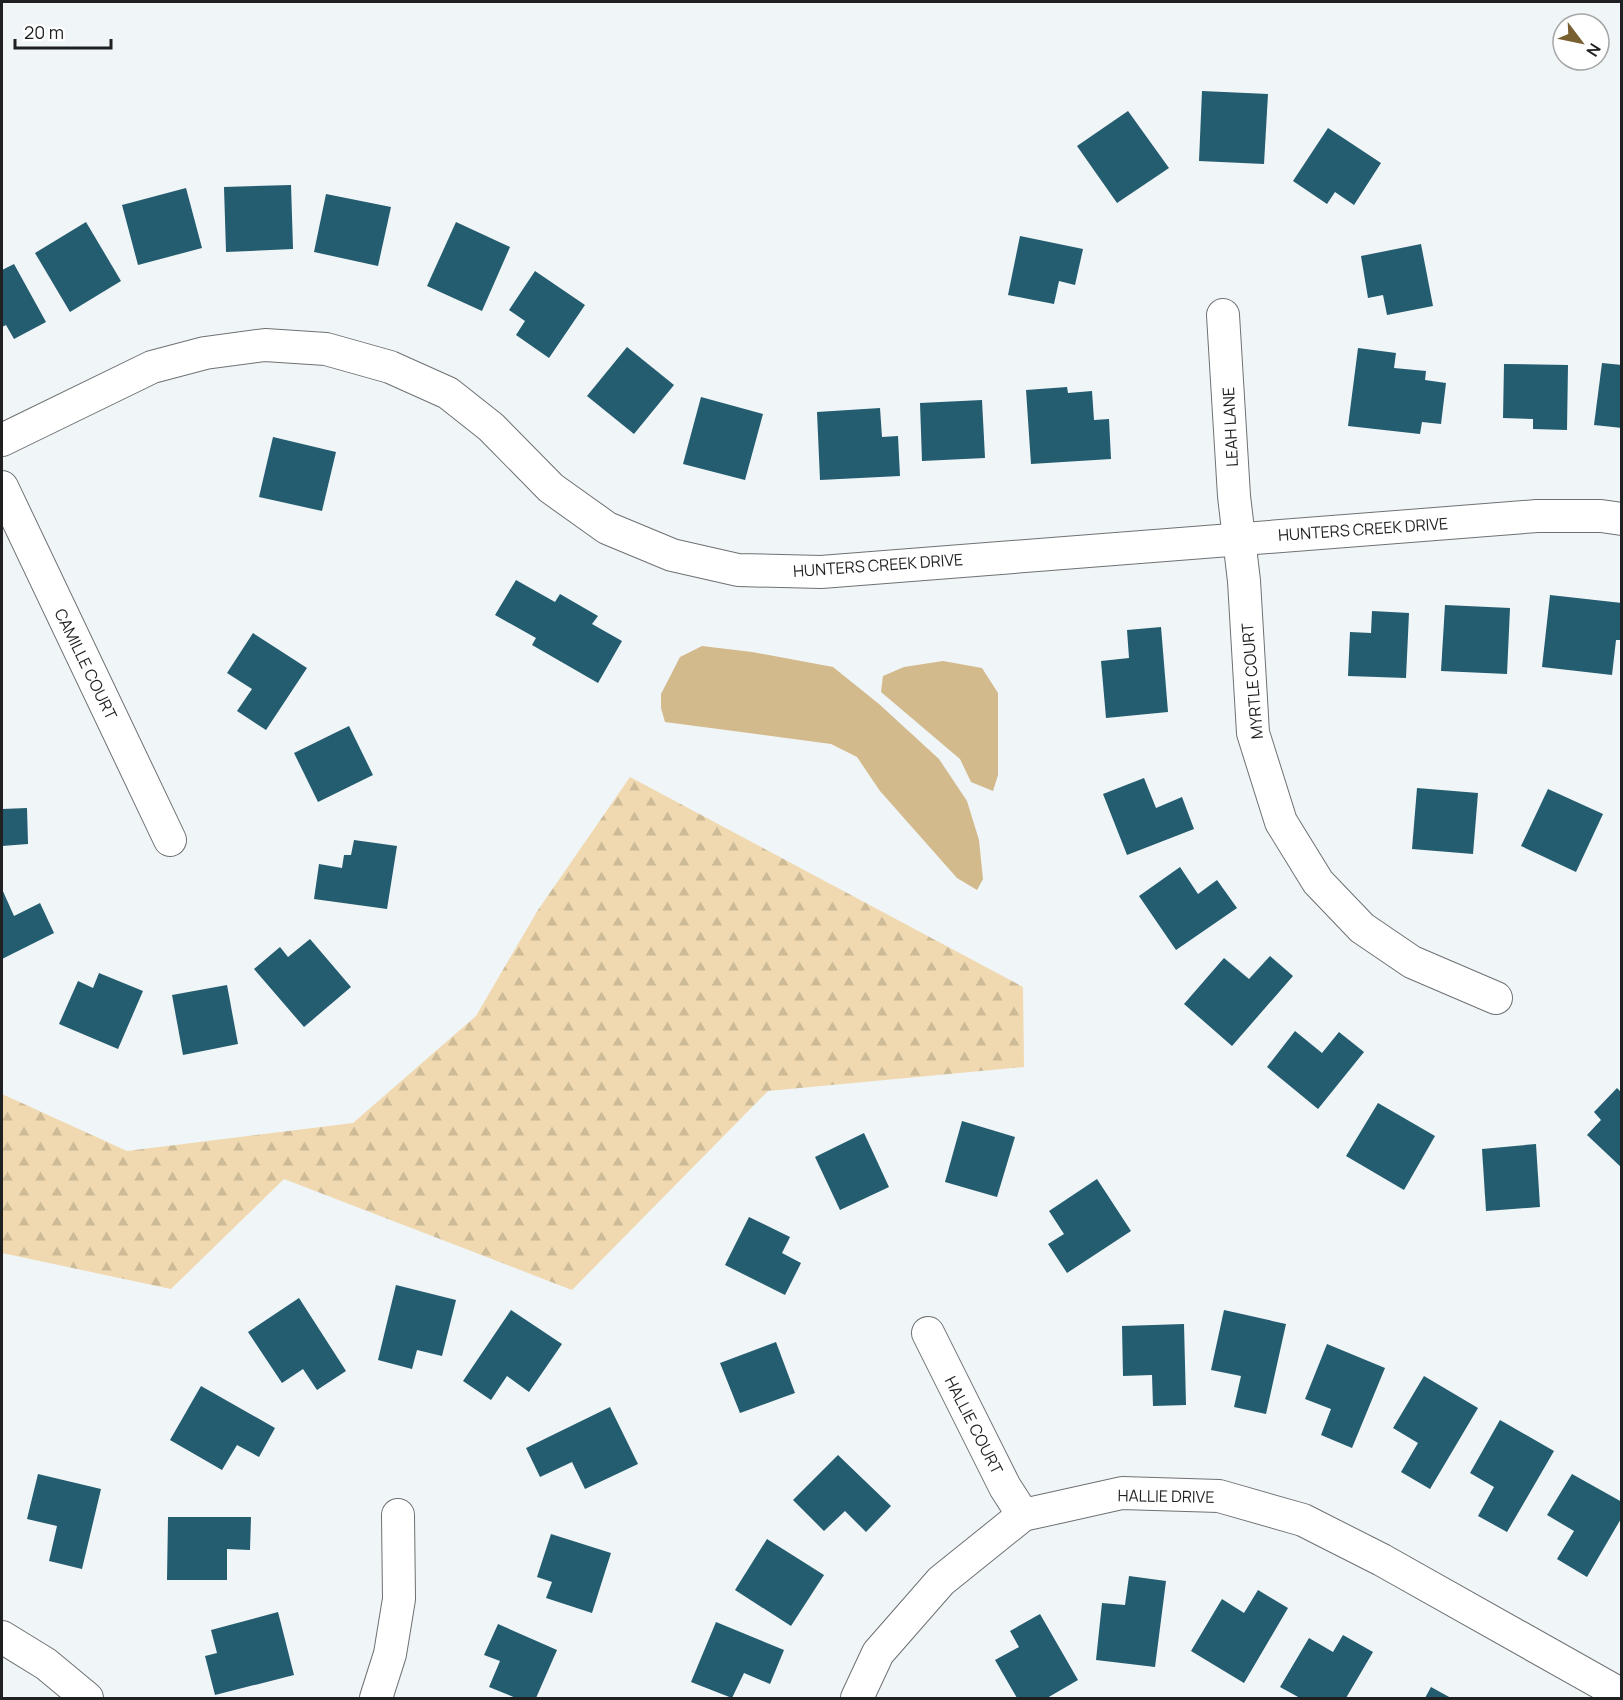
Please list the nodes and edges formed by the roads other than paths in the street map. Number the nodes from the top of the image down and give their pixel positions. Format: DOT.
graph roads {
  1 [pos="1223,315"];
  2 [pos="2,440"];
  3 [pos="2,487"];
  4 [pos="1622,519"];
  5 [pos="1238,538"];
  6 [pos="170,840"];
  7 [pos="1496,998"];
  8 [pos="928,1333"];
  9 [pos="398,1515"];
  10 [pos="1023,1515"];
  11 [pos="2,1637"];
  12 [pos="1622,1695"];
  13 [pos="87,1698"];
  14 [pos="375,1698"];
  15 [pos="857,1698"];
  1 -- 5 [label="street, LEAH LANE"];
  2 -- 5 [label="street, HUNTERS CREEK DRIVE"];
  3 -- 6 [label="street, CAMILLE COURT"];
  4 -- 5 [label="street, HUNTERS CREEK DRIVE"];
  5 -- 7 [label="street, MYRTLE COURT"];
  8 -- 10 [label="street, HALLIE COURT"];
  9 -- 14 [label="street"];
  10 -- 12 [label="street, HALLIE DRIVE"];
  10 -- 15 [label="street, HALLIE DRIVE"];
  11 -- 13 [label="street"];
}
